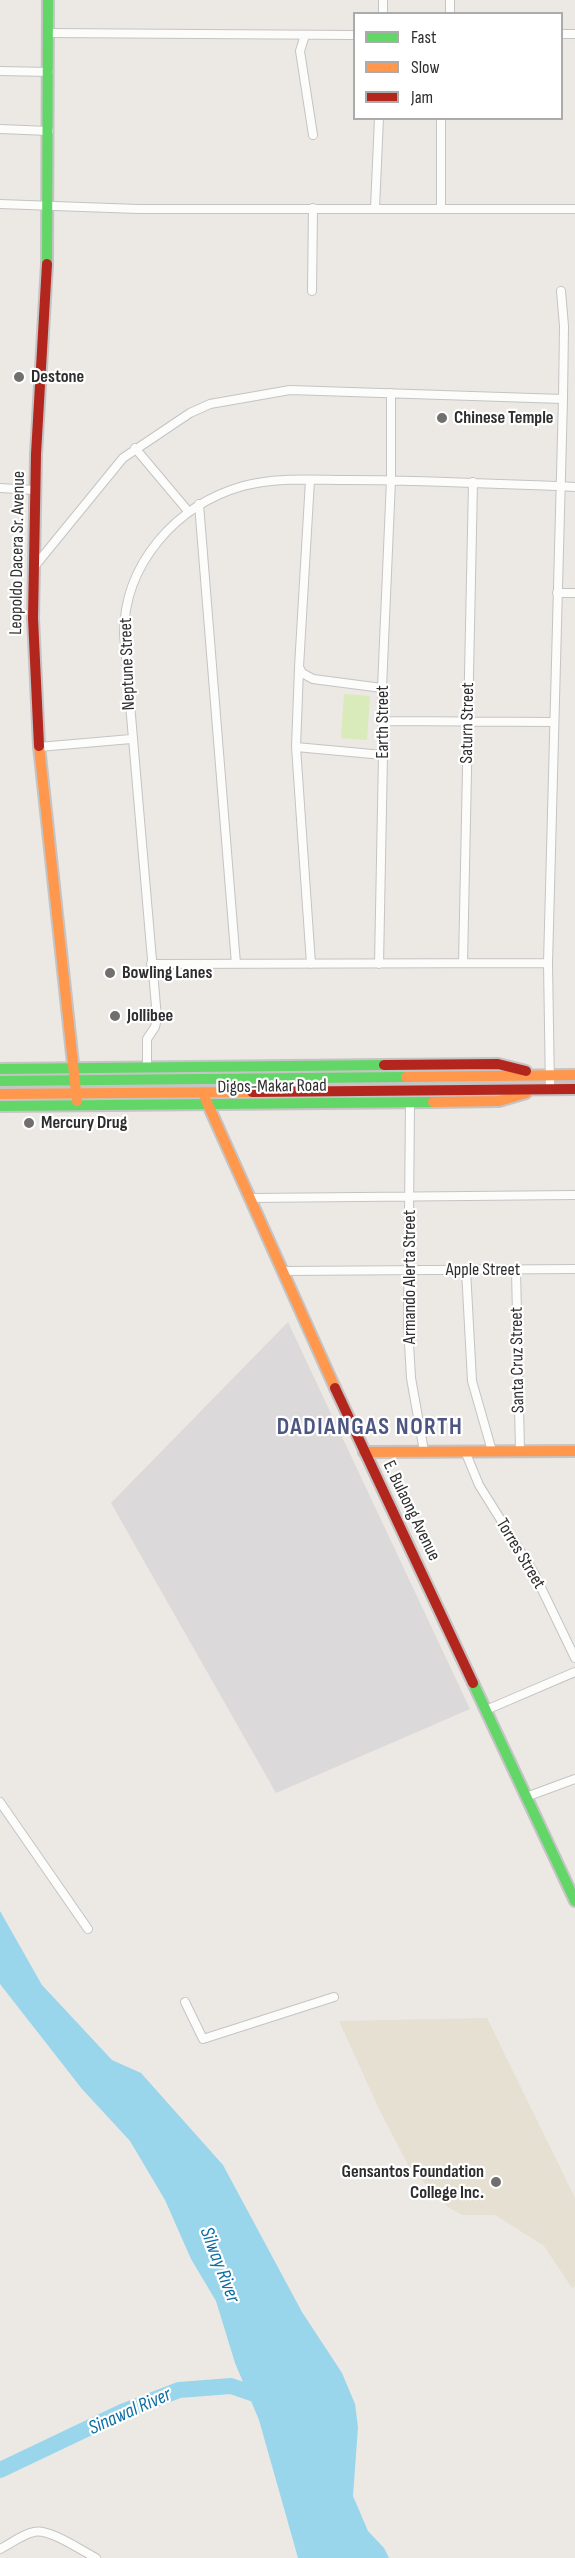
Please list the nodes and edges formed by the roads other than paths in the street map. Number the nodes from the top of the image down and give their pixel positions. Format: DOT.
graph roads {
  1 [pos="48,0"];
  2 [pos="48,33"];
  3 [pos="305,35"];
  4 [pos="353,35"];
  5 [pos="0,71"];
  6 [pos="49,72"];
  7 [pos="379,120"];
  8 [pos="441,120"];
  9 [pos="0,129"];
  10 [pos="49,131"];
  11 [pos="313,135"];
  12 [pos="0,204"];
  13 [pos="48,207"];
  14 [pos="441,207"];
  15 [pos="313,208"];
  16 [pos="375,208"];
  17 [pos="575,208"];
  18 [pos="312,291"];
  19 [pos="561,291"];
  20 [pos="391,393"];
  21 [pos="563,399"];
  22 [pos="135,448"];
  23 [pos="310,480"];
  24 [pos="391,480"];
  25 [pos="473,482"];
  26 [pos="560,486"];
  27 [pos="575,487"];
  28 [pos="0,488"];
  29 [pos="34,490"];
  30 [pos="199,504"];
  31 [pos="188,511"];
  32 [pos="33,568"];
  33 [pos="557,593"];
  34 [pos="575,593"];
  35 [pos="299,667"];
  36 [pos="382,688"];
  37 [pos="384,721"];
  38 [pos="468,722"];
  39 [pos="554,722"];
  40 [pos="131,739"];
  41 [pos="39,747"];
  42 [pos="296,747"];
  43 [pos="383,755"];
  44 [pos="463,963"];
  45 [pos="548,963"];
  46 [pos="151,964"];
  47 [pos="236,964"];
  48 [pos="311,964"];
  49 [pos="379,964"];
  50 [pos="147,1067"];
  51 [pos="192,1067"];
  52 [pos="74,1068"];
  53 [pos="0,1069"];
  54 [pos="575,1075"];
  55 [pos="546,1076"];
  56 [pos="0,1081"];
  57 [pos="546,1089"];
  58 [pos="575,1089"];
  59 [pos="0,1094"];
  60 [pos="410,1102"];
  61 [pos="207,1104"];
  62 [pos="78,1105"];
  63 [pos="0,1106"];
  64 [pos="575,1195"];
  65 [pos="410,1196"];
  66 [pos="250,1198"];
  67 [pos="575,1269"];
  68 [pos="409,1270"];
  69 [pos="466,1270"];
  70 [pos="516,1270"];
  71 [pos="284,1271"];
  72 [pos="492,1450"];
  73 [pos="424,1451"];
  74 [pos="465,1451"];
  75 [pos="519,1451"];
  76 [pos="575,1451"];
  77 [pos="364,1452"];
  78 [pos="575,1658"];
  79 [pos="575,1672"];
  80 [pos="486,1710"];
  81 [pos="575,1779"];
  82 [pos="526,1797"];
  83 [pos="0,1802"];
  84 [pos="575,1901"];
  85 [pos="88,1929"];
  86 [pos="334,1997"];
  87 [pos="185,2002"];
  88 [pos="0,2549"];
  89 [pos="96,2558"];
  1 -- 2 [label="main road, Leopoldo Dacera Sr. Avenue"];
  2 -- 3 [label="street"];
  2 -- 6 [label="main road, Leopoldo Dacera Sr. Avenue"];
  3 -- 4 [label="street"];
  3 -- 11 [label="street"];
  5 -- 6 [label="street"];
  6 -- 10 [label="main road, Leopoldo Dacera Sr. Avenue"];
  7 -- 16 [label="street"];
  8 -- 14 [label="street"];
  9 -- 10 [label="street"];
  10 -- 13 [label="main road, Leopoldo Dacera Sr. Avenue"];
  12 -- 13 [label="street"];
  13 -- 15 [label="street"];
  13 -- 29 [label="main road, Leopoldo Dacera Sr. Avenue"];
  14 -- 16 [label="street"];
  14 -- 17 [label="street"];
  15 -- 16 [label="street"];
  15 -- 18 [label="street"];
  19 -- 21 [label="street"];
  20 -- 21 [label="street"];
  20 -- 22 [label="street"];
  20 -- 24 [label="street, Earth Street"];
  21 -- 26 [label="street"];
  22 -- 31 [label="street"];
  22 -- 32 [label="street"];
  23 -- 24 [label="street, Neptune Street"];
  23 -- 30 [label="street, Neptune Street"];
  23 -- 35 [label="street"];
  24 -- 25 [label="street, Neptune Street"];
  24 -- 36 [label="street, Earth Street"];
  25 -- 26 [label="street, Neptune Street"];
  25 -- 38 [label="street, Saturn Street"];
  26 -- 27 [label="street, Neptune Street"];
  26 -- 33 [label="street"];
  28 -- 29 [label="street"];
  29 -- 32 [label="main road, Leopoldo Dacera Sr. Avenue"];
  30 -- 31 [label="street, Neptune Street"];
  30 -- 47 [label="street"];
  31 -- 40 [label="street, Neptune Street"];
  32 -- 41 [label="main road, Leopoldo Dacera Sr. Avenue"];
  33 -- 34 [label="street"];
  33 -- 39 [label="street"];
  35 -- 36 [label="street"];
  35 -- 42 [label="street"];
  36 -- 37 [label="street, Earth Street"];
  37 -- 38 [label="street"];
  37 -- 43 [label="street, Earth Street"];
  38 -- 39 [label="street"];
  38 -- 44 [label="street, Saturn Street"];
  39 -- 45 [label="street"];
  40 -- 41 [label="street"];
  40 -- 46 [label="street, Neptune Street"];
  41 -- 52 [label="main road, Leopoldo Dacera Sr. Avenue"];
  42 -- 43 [label="street"];
  42 -- 48 [label="street"];
  43 -- 49 [label="street, Earth Street"];
  44 -- 45 [label="street"];
  44 -- 49 [label="street"];
  45 -- 55 [label="street"];
  46 -- 47 [label="street"];
  46 -- 50 [label="street, Neptune Street"];
  47 -- 48 [label="street"];
  48 -- 49 [label="street"];
  50 -- 51 [label="main road, Digos-Makar Road"];
  50 -- 52 [label="main road, Digos-Makar Road"];
  51 -- 55 [label="main road, Digos-Makar Road"];
  51 -- 61 [label="main road, E. Bulaong Avenue"];
  52 -- 53 [label="main road, Digos-Makar Road"];
  52 -- 62 [label="main road, Leopoldo Dacera Sr. Avenue"];
  54 -- 55 [label="main road, Digos-Makar Road"];
  55 -- 56 [label="main road, Digos-Makar Road"];
  55 -- 57 [label="street"];
  57 -- 58 [label="main road, Digos-Makar Road"];
  57 -- 59 [label="main road, Digos-Makar Road"];
  57 -- 60 [label="main road, Digos-Makar Road"];
  60 -- 61 [label="main road, Digos-Makar Road"];
  60 -- 65 [label="street, Armando Alerta Street"];
  61 -- 62 [label="main road, Digos-Makar Road"];
  61 -- 66 [label="main road, E. Bulaong Avenue"];
  62 -- 63 [label="main road, Digos-Makar Road"];
  64 -- 65 [label="street"];
  65 -- 66 [label="street"];
  65 -- 68 [label="street, Armando Alerta Street"];
  66 -- 71 [label="main road, E. Bulaong Avenue"];
  67 -- 70 [label="street, Apple Street"];
  68 -- 69 [label="street, Apple Street"];
  68 -- 71 [label="street, Apple Street"];
  68 -- 73 [label="street, Armando Alerta Street"];
  69 -- 70 [label="street, Apple Street"];
  69 -- 72 [label="street"];
  70 -- 75 [label="street, Santa Cruz Street"];
  71 -- 77 [label="main road, E. Bulaong Avenue"];
  72 -- 74 [label="main road"];
  72 -- 75 [label="main road"];
  73 -- 74 [label="main road"];
  73 -- 77 [label="main road"];
  74 -- 78 [label="street, Torres Street"];
  75 -- 76 [label="main road"];
  77 -- 80 [label="main road, E. Bulaong Avenue"];
  79 -- 80 [label="street"];
  80 -- 82 [label="main road, E. Bulaong Avenue"];
  81 -- 82 [label="street"];
  82 -- 84 [label="main road, E. Bulaong Avenue"];
  83 -- 85 [label="street"];
  86 -- 87 [label="street"];
  88 -- 89 [label="street"];
}
